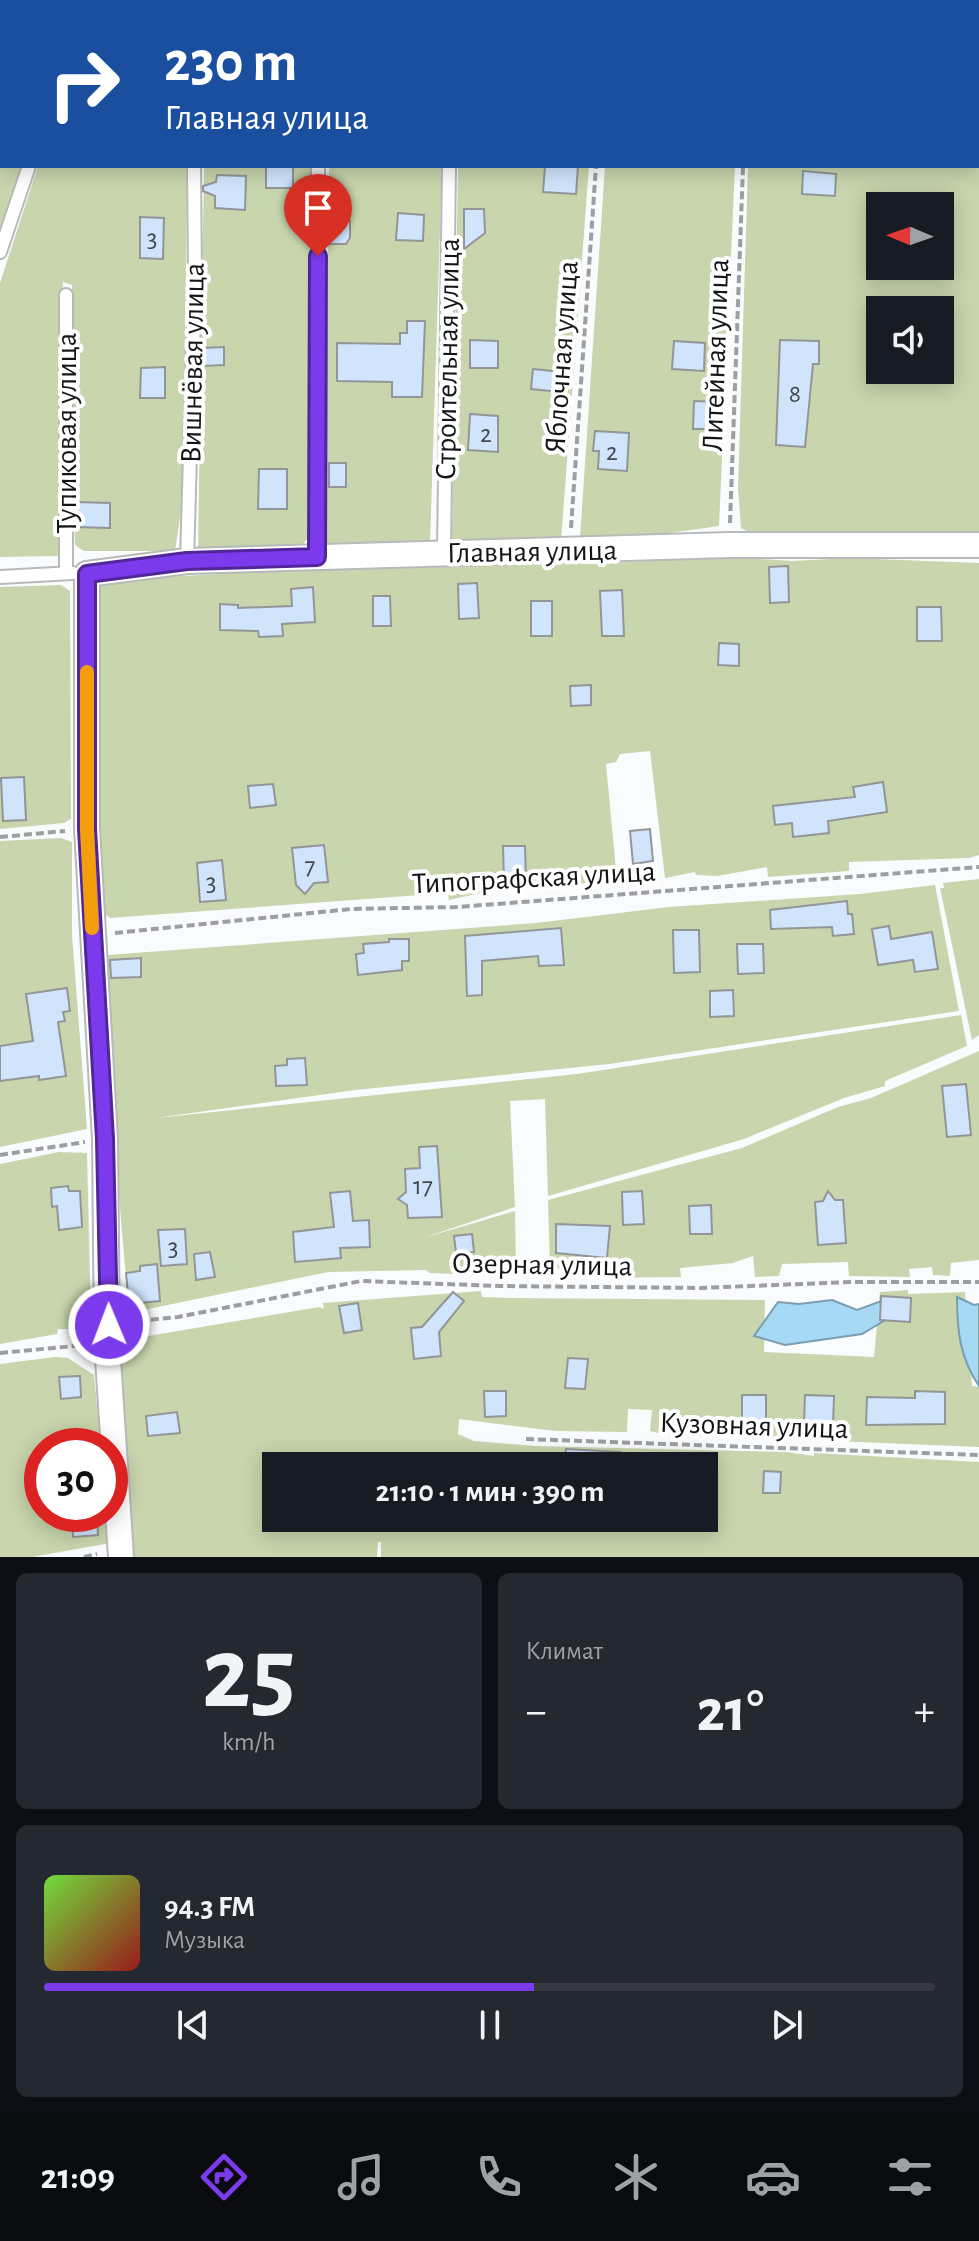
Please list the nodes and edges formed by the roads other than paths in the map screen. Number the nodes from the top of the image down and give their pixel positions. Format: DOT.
graph roads {
  1 [pos="28,168"];
  2 [pos="194,168"];
  3 [pos="318,168"];
  4 [pos="449,168"];
  5 [pos="0,252"];
  6 [pos="66,295"];
  7 [pos="979,545"];
  8 [pos="444,552"];
  9 [pos="317,557"];
  10 [pos="187,561"];
  11 [pos="76,573"];
  12 [pos="0,577"];
  13 [pos="121,1557"];
  1 -- 5 [label="lane"];
  2 -- 10 [label="lane, Вишнёвая улица"];
  3 -- 9 [label="lane"];
  4 -- 8 [label="lane, Строительная улица"];
  6 -- 11 [label="lane, Тупиковая улица"];
  7 -- 8 [label="street, Главная улица"];
  8 -- 9 [label="street, Главная улица"];
  9 -- 10 [label="street, Главная улица"];
  10 -- 11 [label="street, Главная улица"];
  11 -- 12 [label="lane"];
  11 -- 13 [label="street"];
}
